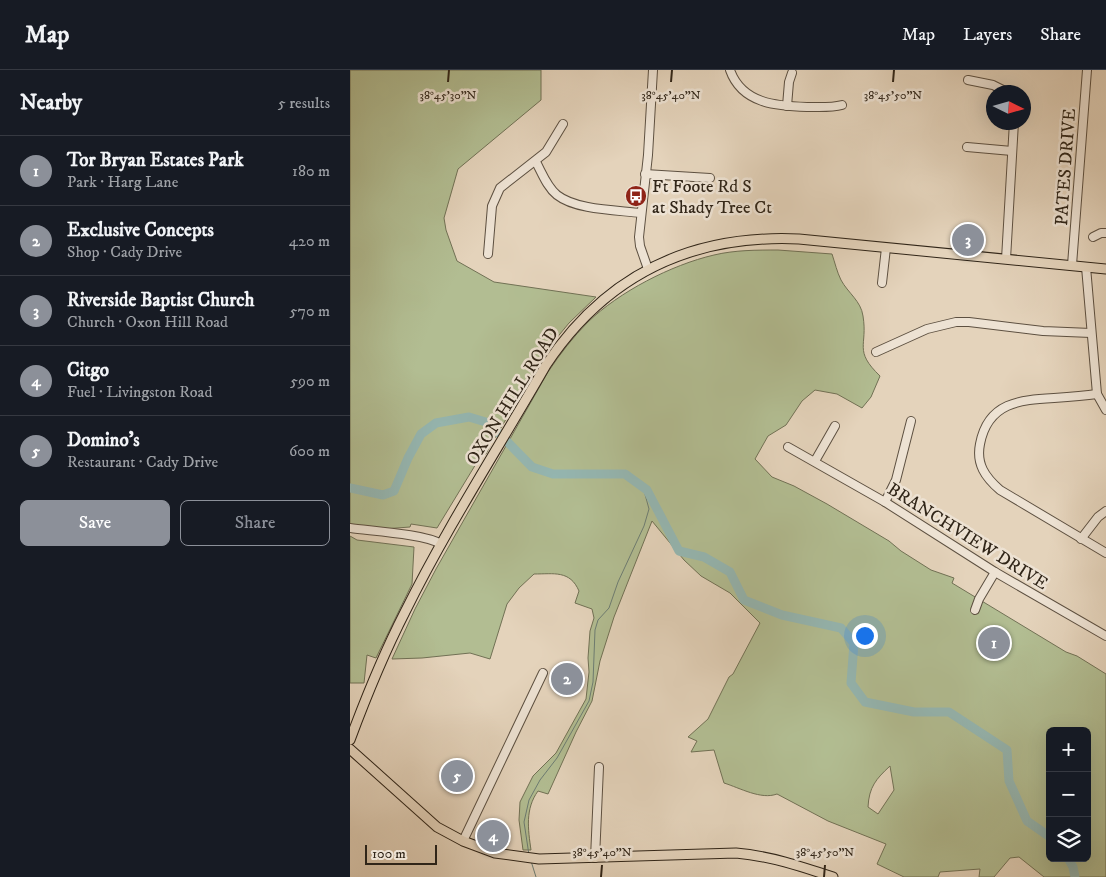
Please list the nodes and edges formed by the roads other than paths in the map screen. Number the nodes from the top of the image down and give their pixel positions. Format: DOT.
graph roads {
  1 [pos="653,70"];
  2 [pos="730,70"];
  3 [pos="1087,70"];
  4 [pos="792,73"];
  5 [pos="968,80"];
  6 [pos="993,85"];
  7 [pos="842,105"];
  8 [pos="786,106"];
  9 [pos="563,124"];
  10 [pos="1013,130"];
  11 [pos="967,148"];
  12 [pos="1012,152"];
  13 [pos="536,162"];
  14 [pos="645,174"];
  15 [pos="710,178"];
  16 [pos="641,213"];
  17 [pos="1106,233"];
  18 [pos="1093,237"];
  19 [pos="886,248"];
  20 [pos="488,254"];
  21 [pos="1006,259"];
  22 [pos="1072,266"];
  23 [pos="1086,267"];
  24 [pos="648,269"];
  25 [pos="1106,269"];
  26 [pos="882,283"];
  27 [pos="1091,333"];
  28 [pos="876,352"];
  29 [pos="1097,394"];
  30 [pos="1106,410"];
  31 [pos="910,420"];
  32 [pos="835,426"];
  33 [pos="788,447"];
  34 [pos="815,461"];
  35 [pos="885,502"];
  36 [pos="1106,511"];
  37 [pos="350,528"];
  38 [pos="1080,539"];
  39 [pos="442,544"];
  40 [pos="1106,554"];
  41 [pos="995,572"];
  42 [pos="975,610"];
  43 [pos="1106,636"];
  44 [pos="543,673"];
  45 [pos="350,740"];
  46 [pos="350,749"];
  47 [pos="599,767"];
  48 [pos="463,841"];
  49 [pos="595,858"];
  50 [pos="832,877"];
  1 -- 14 [label="street"];
  2 -- 8 [label="street"];
  3 -- 22 [label="street, PATES DRIVE"];
  4 -- 8 [label="street"];
  5 -- 6 [label="street"];
  7 -- 8 [label="street"];
  9 -- 13 [label="street"];
  10 -- 12 [label="street"];
  11 -- 12 [label="street"];
  12 -- 21 [label="street"];
  13 -- 16 [label="street"];
  13 -- 20 [label="street"];
  14 -- 15 [label="street"];
  14 -- 16 [label="street"];
  16 -- 24 [label="street"];
  17 -- 18 [label="street"];
  19 -- 21 [label="main road, OXON HILL ROAD"];
  19 -- 24 [label="main road, OXON HILL ROAD"];
  19 -- 26 [label="street"];
  21 -- 22 [label="main road, OXON HILL ROAD"];
  22 -- 23 [label="main road, OXON HILL ROAD"];
  23 -- 25 [label="main road, OXON HILL ROAD"];
  23 -- 27 [label="street"];
  24 -- 39 [label="main road, OXON HILL ROAD"];
  27 -- 28 [label="street"];
  27 -- 29 [label="street"];
  29 -- 30 [label="street"];
  29 -- 38 [label="street"];
  31 -- 35 [label="street"];
  32 -- 34 [label="street"];
  33 -- 34 [label="street, BRANCHVIEW DRIVE"];
  34 -- 35 [label="street, BRANCHVIEW DRIVE"];
  35 -- 41 [label="street, BRANCHVIEW DRIVE"];
  36 -- 38 [label="street"];
  37 -- 39 [label="street"];
  38 -- 40 [label="street"];
  39 -- 45 [label="main road, OXON HILL ROAD"];
  41 -- 42 [label="street"];
  41 -- 43 [label="street, BRANCHVIEW DRIVE"];
  44 -- 48 [label="street"];
  46 -- 48 [label="main road"];
  47 -- 49 [label="street"];
  48 -- 49 [label="main road"];
  49 -- 50 [label="main road"];
}
